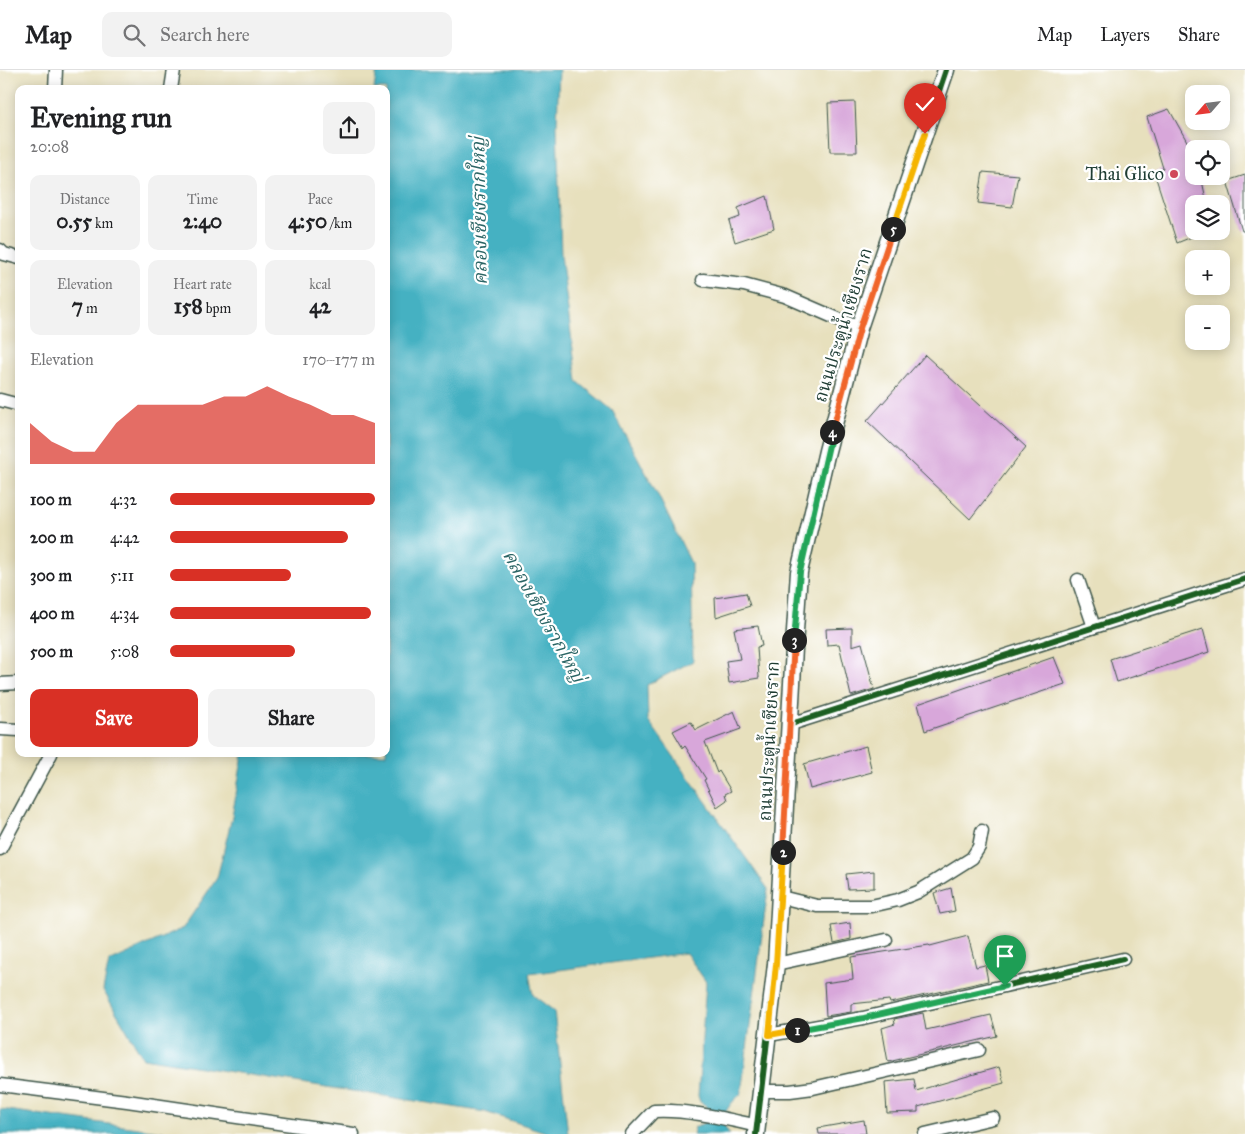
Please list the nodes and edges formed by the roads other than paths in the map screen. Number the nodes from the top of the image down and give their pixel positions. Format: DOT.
graph roads {
  1 [pos="56,70"];
  2 [pos="174,70"];
  3 [pos="946,70"];
  4 [pos="55,85"];
  5 [pos="172,85"];
  6 [pos="0,250"];
  7 [pos="15,257"];
  8 [pos="702,280"];
  9 [pos="860,328"];
  10 [pos="0,400"];
  11 [pos="15,404"];
  12 [pos="1245,579"];
  13 [pos="1078,580"];
  14 [pos="1094,627"];
  15 [pos="15,683"];
  16 [pos="0,684"];
  17 [pos="791,724"];
  18 [pos="0,729"];
  19 [pos="15,730"];
  20 [pos="49,757"];
  21 [pos="982,831"];
  22 [pos="0,849"];
  23 [pos="781,897"];
  24 [pos="886,940"];
  25 [pos="1123,958"];
  26 [pos="776,964"];
  27 [pos="769,1035"];
  28 [pos="979,1050"];
  29 [pos="0,1085"];
  30 [pos="762,1090"];
  31 [pos="993,1118"];
  32 [pos="757,1130"];
  33 [pos="353,1134"];
  34 [pos="632,1134"];
  35 [pos="925,1134"];
  1 -- 4 [label="street"];
  2 -- 5 [label="street"];
  3 -- 9 [label="street, ถนนประตูน้ำเชียงราก"];
  6 -- 7 [label="street"];
  8 -- 9 [label="street"];
  9 -- 17 [label="street, ถนนประตูน้ำเชียงราก"];
  10 -- 11 [label="street"];
  12 -- 14 [label="street"];
  13 -- 14 [label="street"];
  14 -- 17 [label="street"];
  15 -- 16 [label="street"];
  17 -- 23 [label="street, ถนนประตูน้ำเชียงราก"];
  18 -- 19 [label="street"];
  20 -- 22 [label="street"];
  21 -- 23 [label="street"];
  23 -- 26 [label="street, ถนนประตูน้ำเชียงราก"];
  24 -- 26 [label="street"];
  25 -- 27 [label="street"];
  26 -- 27 [label="street, ถนนประตูน้ำเชียงราก"];
  27 -- 30 [label="street, ถนนประตูน้ำเชียงราก"];
  28 -- 30 [label="street"];
  29 -- 33 [label="street"];
  30 -- 32 [label="street, ถนนประตูน้ำเชียงราก"];
  31 -- 35 [label="street"];
  32 -- 34 [label="street"];
}
